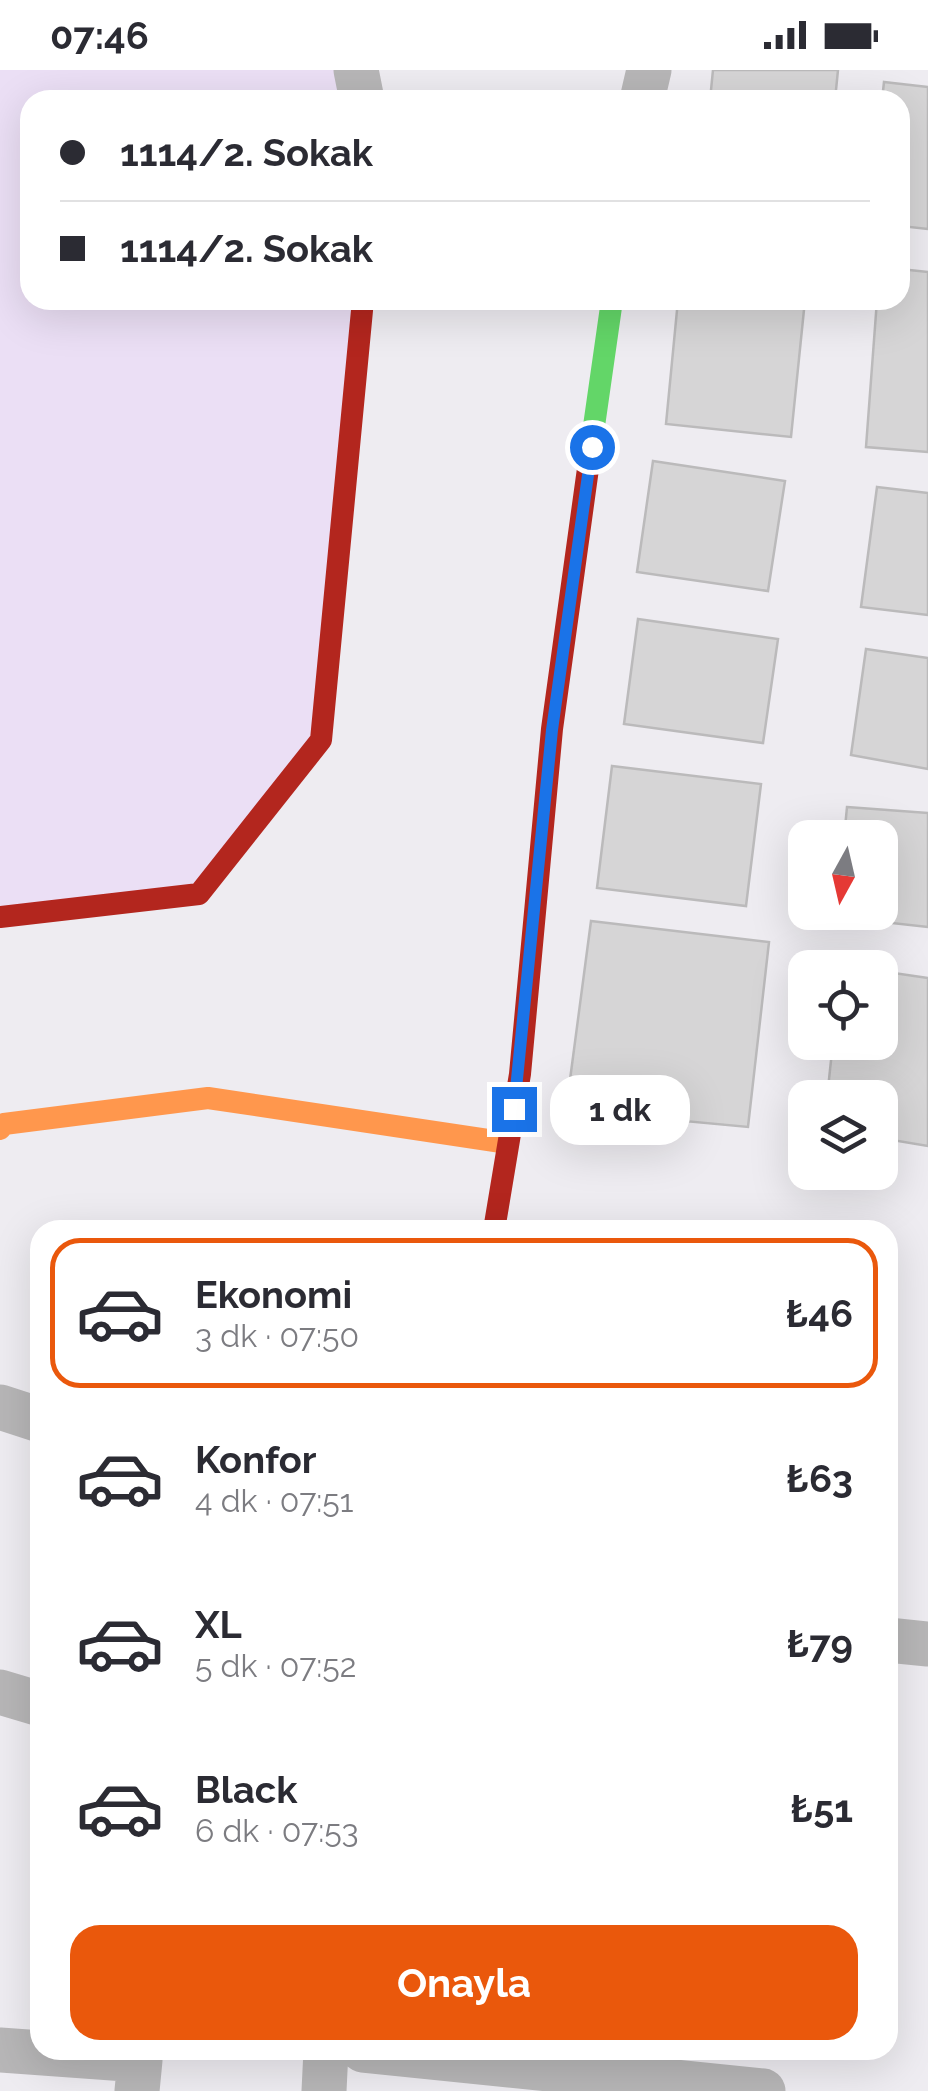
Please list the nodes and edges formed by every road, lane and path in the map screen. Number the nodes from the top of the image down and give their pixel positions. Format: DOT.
graph roads {
  1 [pos="363,310"];
  2 [pos="611,310"];
  3 [pos="0,917"];
  4 [pos="0,1129"];
  5 [pos="508,1143"];
  6 [pos="496,1220"];
  7 [pos="0,1407"];
  8 [pos="30,1417"];
  9 [pos="898,1641"];
  10 [pos="928,1644"];
  11 [pos="0,1692"];
  12 [pos="30,1701"];
  13 [pos="0,2050"];
  14 [pos="30,2052"];
  15 [pos="140,2060"];
  16 [pos="326,2060"];
  17 [pos="461,2060"];
  18 [pos="138,2091"];
  19 [pos="324,2091"];
  20 [pos="763,2091"];
  1 -- 3 [label="street"];
  2 -- 5 [label="street"];
  4 -- 5 [label="street"];
  5 -- 6 [label="street"];
  7 -- 8 [label="street"];
  9 -- 10 [label="street"];
  11 -- 12 [label="street"];
  13 -- 14 [label="street"];
  15 -- 18 [label="street"];
  16 -- 19 [label="street"];
  17 -- 20 [label="street"];
}
